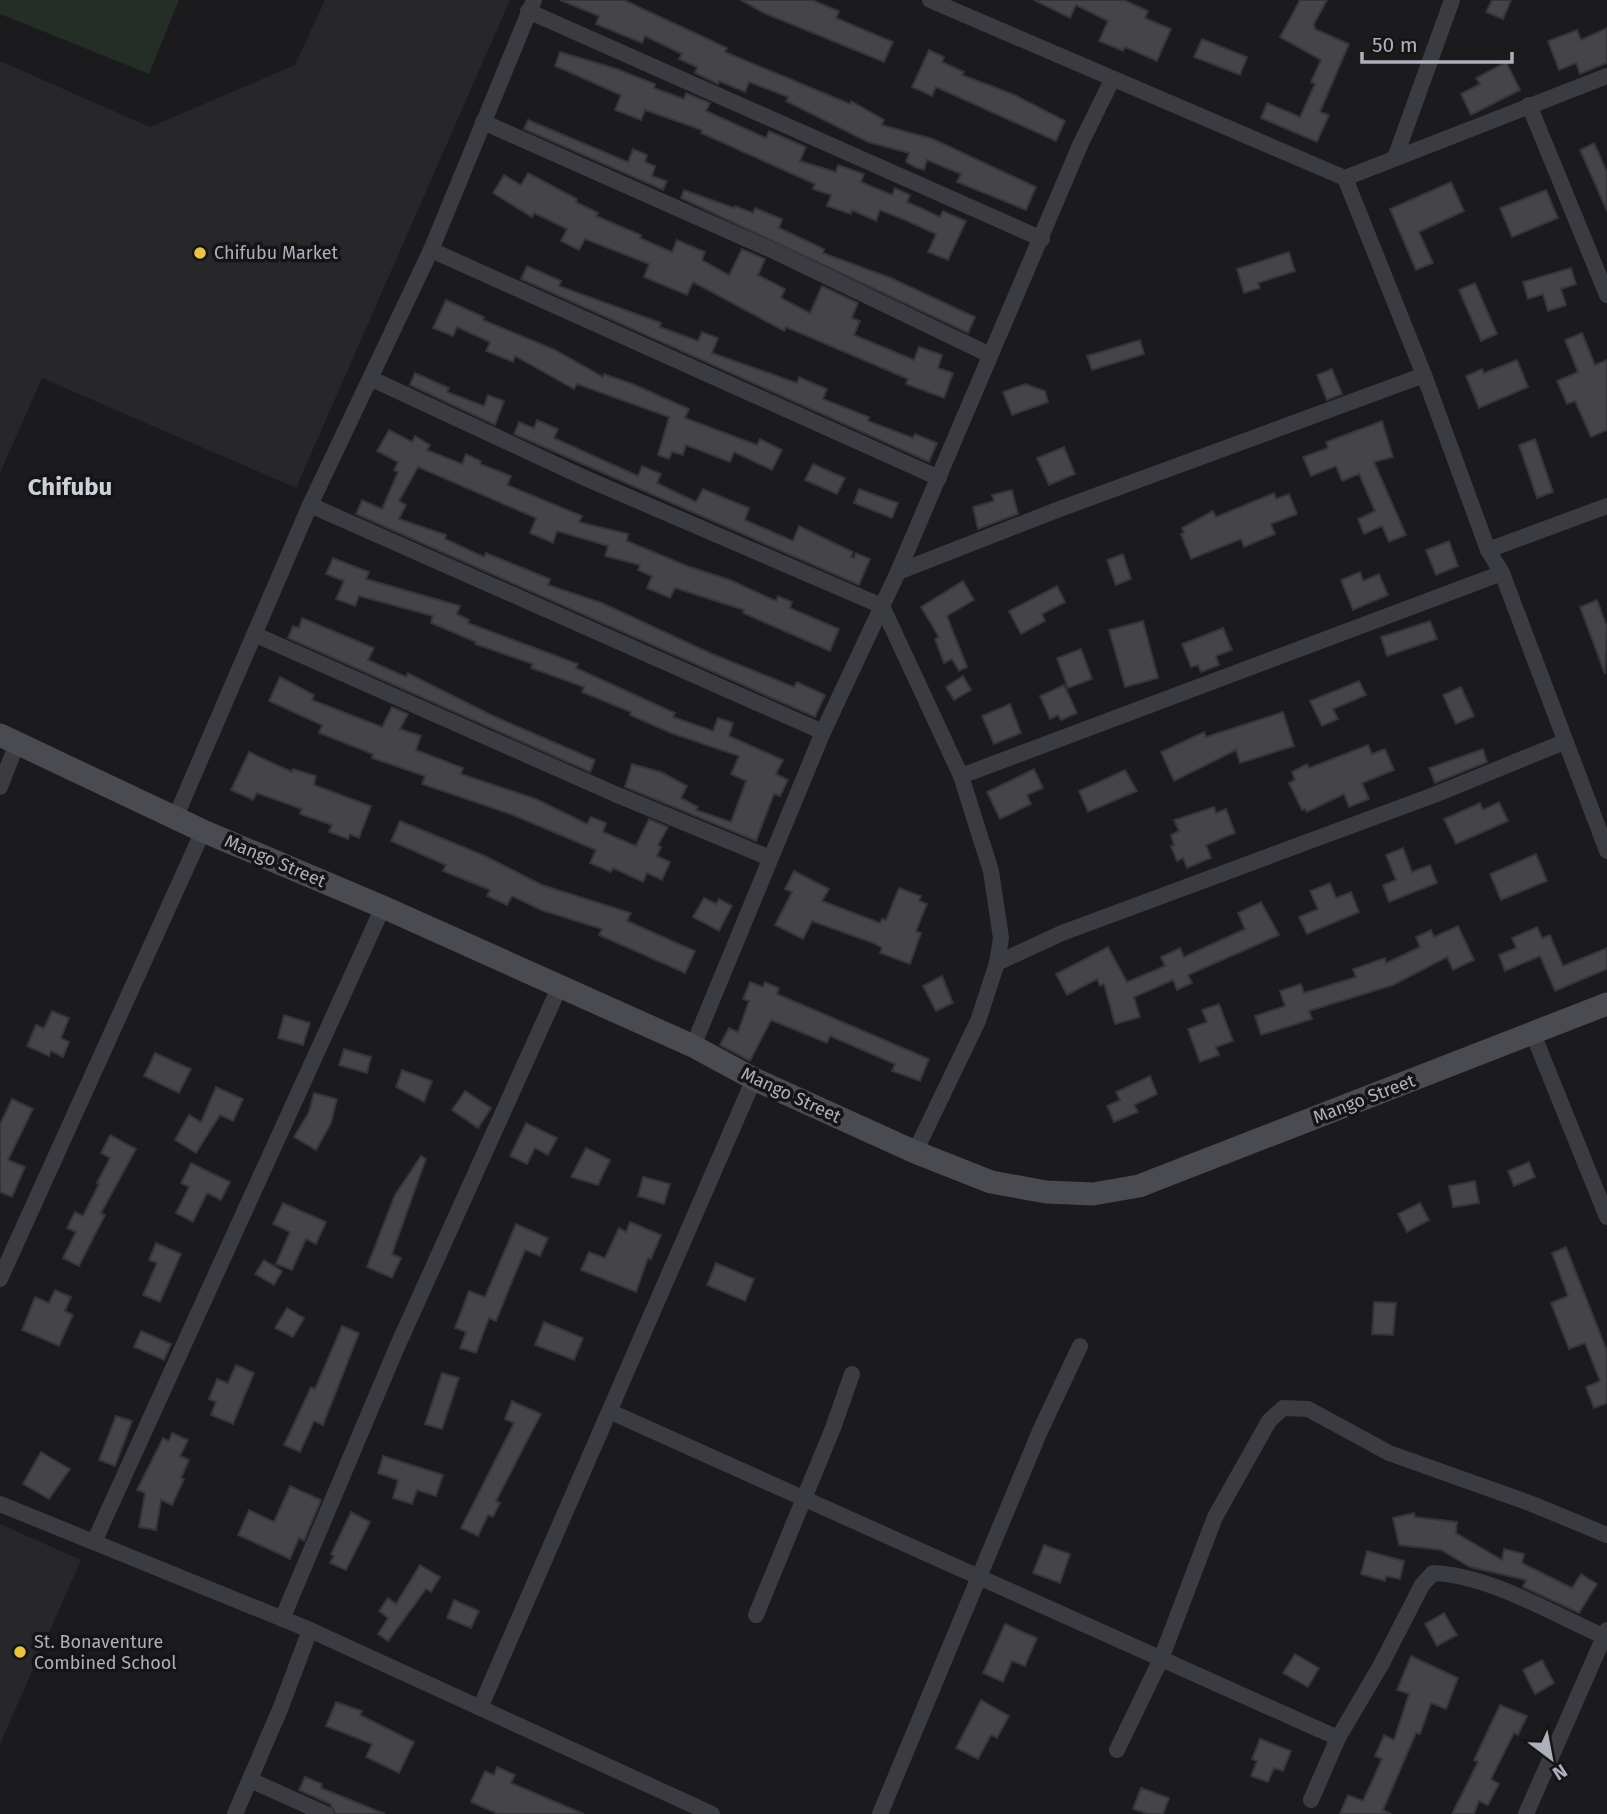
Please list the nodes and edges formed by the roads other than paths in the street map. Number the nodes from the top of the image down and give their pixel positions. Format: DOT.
graph roads {
  1 [pos="930,0"];
  2 [pos="1445,2"];
  3 [pos="531,6"];
  4 [pos="1607,76"];
  5 [pos="1112,80"];
  6 [pos="1528,105"];
  7 [pos="483,122"];
  8 [pos="1395,158"];
  9 [pos="1345,178"];
  10 [pos="1042,239"];
  11 [pos="431,250"];
  12 [pos="1607,295"];
  13 [pos="990,355"];
  14 [pos="1424,376"];
  15 [pos="372,379"];
  16 [pos="939,478"];
  17 [pos="310,505"];
  18 [pos="1607,506"];
  19 [pos="1488,550"];
  20 [pos="898,572"];
  21 [pos="1502,573"];
  22 [pos="882,606"];
  23 [pos="256,635"];
  24 [pos="823,732"];
  25 [pos="9,739"];
  26 [pos="1564,742"];
  27 [pos="961,776"];
  28 [pos="0,787"];
  29 [pos="176,816"];
  30 [pos="203,831"];
  31 [pos="1607,851"];
  32 [pos="770,858"];
  33 [pos="383,907"];
  34 [pos="997,963"];
  35 [pos="559,988"];
  36 [pos="1607,1004"];
  37 [pos="1533,1034"];
  38 [pos="692,1046"];
  39 [pos="754,1079"];
  40 [pos="915,1152"];
  41 [pos="1607,1217"];
  42 [pos="0,1279"];
  43 [pos="1080,1346"];
  44 [pos="852,1374"];
  45 [pos="611,1412"];
  46 [pos="804,1497"];
  47 [pos="0,1504"];
  48 [pos="1607,1535"];
  49 [pos="94,1542"];
  50 [pos="979,1577"];
  51 [pos="756,1615"];
  52 [pos="282,1619"];
  53 [pos="310,1630"];
  54 [pos="1605,1633"];
  55 [pos="1161,1659"];
  56 [pos="480,1708"];
  57 [pos="1338,1738"];
  58 [pos="1117,1750"];
  59 [pos="250,1780"];
  60 [pos="1311,1800"];
  61 [pos="235,1814"];
  62 [pos="326,1814"];
  63 [pos="712,1814"];
  64 [pos="880,1814"];
  65 [pos="1526,1814"];
  1 -- 5 [label="street"];
  2 -- 8 [label="street"];
  3 -- 7 [label="street"];
  3 -- 10 [label="street"];
  4 -- 6 [label="street"];
  5 -- 9 [label="street"];
  5 -- 10 [label="street"];
  6 -- 8 [label="street"];
  6 -- 12 [label="street"];
  7 -- 11 [label="street"];
  7 -- 13 [label="street"];
  8 -- 9 [label="street"];
  9 -- 14 [label="street"];
  10 -- 13 [label="street"];
  11 -- 15 [label="street"];
  11 -- 16 [label="street"];
  13 -- 16 [label="street"];
  14 -- 19 [label="street"];
  14 -- 20 [label="street"];
  15 -- 17 [label="street"];
  15 -- 22 [label="street"];
  16 -- 20 [label="street"];
  17 -- 23 [label="street"];
  17 -- 24 [label="street"];
  18 -- 19 [label="street"];
  19 -- 21 [label="street"];
  20 -- 22 [label="street"];
  21 -- 26 [label="street"];
  21 -- 27 [label="street"];
  22 -- 24 [label="street"];
  22 -- 27 [label="street"];
  23 -- 29 [label="street"];
  23 -- 32 [label="street"];
  24 -- 32 [label="street"];
  25 -- 28 [label="street"];
  25 -- 29 [label="main road, Mango Street"];
  26 -- 31 [label="street"];
  26 -- 34 [label="street"];
  27 -- 34 [label="street"];
  29 -- 30 [label="main road, Mango Street"];
  30 -- 33 [label="main road, Mango Street"];
  30 -- 42 [label="street"];
  32 -- 38 [label="street"];
  33 -- 35 [label="main road, Mango Street"];
  33 -- 49 [label="street"];
  34 -- 40 [label="street"];
  35 -- 38 [label="main road, Mango Street"];
  35 -- 52 [label="street"];
  36 -- 37 [label="main road, Mango Street"];
  37 -- 40 [label="main road, Mango Street"];
  37 -- 41 [label="street"];
  38 -- 39 [label="main road, Mango Street"];
  39 -- 40 [label="main road, Mango Street"];
  39 -- 45 [label="street"];
  43 -- 50 [label="street"];
  44 -- 46 [label="street"];
  45 -- 46 [label="street"];
  45 -- 56 [label="street"];
  46 -- 50 [label="street"];
  46 -- 51 [label="street"];
  47 -- 49 [label="street"];
  48 -- 55 [label="street"];
  49 -- 52 [label="street"];
  50 -- 55 [label="street"];
  50 -- 64 [label="street"];
  52 -- 53 [label="street"];
  53 -- 56 [label="street"];
  53 -- 59 [label="street"];
  54 -- 57 [label="street"];
  54 -- 65 [label="street"];
  55 -- 57 [label="street"];
  55 -- 58 [label="street"];
  56 -- 63 [label="street"];
  57 -- 60 [label="street"];
  59 -- 61 [label="street"];
  59 -- 62 [label="street"];
}
